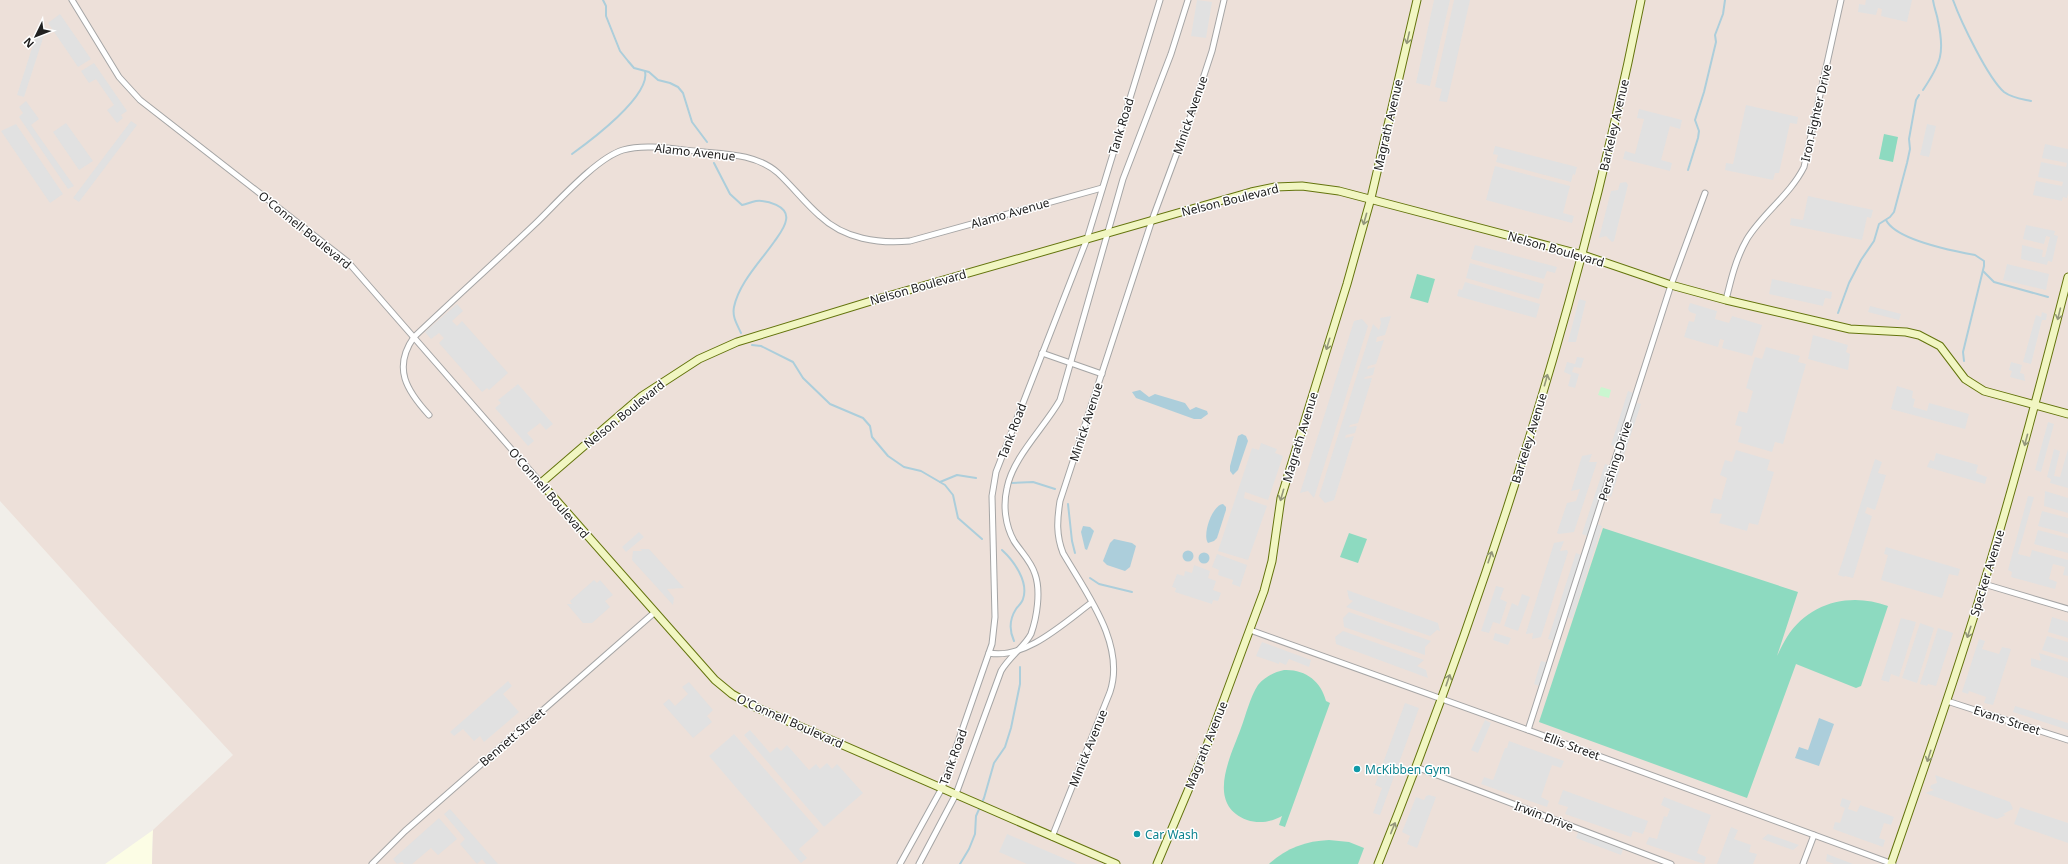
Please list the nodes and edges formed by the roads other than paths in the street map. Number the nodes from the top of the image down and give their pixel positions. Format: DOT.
graph roads {
  1 [pos="72,0"];
  2 [pos="1160,0"];
  3 [pos="1188,0"];
  4 [pos="1224,0"];
  5 [pos="1417,0"];
  6 [pos="1641,0"];
  7 [pos="1842,0"];
  8 [pos="1102,188"];
  9 [pos="1705,193"];
  10 [pos="1371,198"];
  11 [pos="1152,220"];
  12 [pos="1107,233"];
  13 [pos="1087,239"];
  14 [pos="1583,255"];
  15 [pos="2068,277"];
  16 [pos="1671,285"];
  17 [pos="1726,300"];
  18 [pos="414,337"];
  19 [pos="1042,353"];
  20 [pos="1071,363"];
  21 [pos="1102,374"];
  22 [pos="2035,405"];
  23 [pos="2068,414"];
  24 [pos="429,415"];
  25 [pos="541,483"];
  26 [pos="1984,584"];
  27 [pos="1091,603"];
  28 [pos="2068,609"];
  29 [pos="655,612"];
  30 [pos="1250,630"];
  31 [pos="1015,652"];
  32 [pos="989,653"];
  33 [pos="1442,699"];
  34 [pos="1947,701"];
  35 [pos="1528,730"];
  36 [pos="2068,740"];
  37 [pos="1416,767"];
  38 [pos="942,788"];
  39 [pos="956,794"];
  40 [pos="1814,835"];
  41 [pos="1052,837"];
  42 [pos="372,864"];
  43 [pos="900,864"];
  44 [pos="919,864"];
  45 [pos="1116,864"];
  46 [pos="1157,864"];
  47 [pos="1378,864"];
  48 [pos="1671,864"];
  49 [pos="1803,864"];
  50 [pos="1891,864"];
  1 -- 18 [label="street, O'Connell Boulevard"];
  2 -- 8 [label="street, Tank Road"];
  3 -- 12 [label="street"];
  4 -- 11 [label="street, Minick Avenue"];
  5 -- 10 [label="street, Magrath Avenue, one-way"];
  6 -- 14 [label="street, Barkeley Avenue"];
  7 -- 17 [label="street, Iron Fighter Drive"];
  8 -- 13 [label="street, Tank Road"];
  8 -- 18 [label="street, Alamo Avenue"];
  9 -- 16 [label="street, Pershing Drive"];
  10 -- 11 [label="street, Nelson Boulevard"];
  10 -- 14 [label="street, Nelson Boulevard"];
  10 -- 30 [label="street, Magrath Avenue, one-way"];
  11 -- 12 [label="street, Nelson Boulevard"];
  11 -- 21 [label="street, Minick Avenue"];
  12 -- 13 [label="street, Nelson Boulevard"];
  12 -- 20 [label="street"];
  13 -- 19 [label="street, Tank Road"];
  13 -- 25 [label="street, Nelson Boulevard"];
  14 -- 16 [label="street, Nelson Boulevard"];
  33 -- 14 [label="street, Barkeley Avenue, one-way"];
  15 -- 22 [label="street, Specker Avenue, one-way"];
  16 -- 17 [label="street, Nelson Boulevard"];
  16 -- 35 [label="street, Pershing Drive"];
  17 -- 22 [label="street, Nelson Boulevard"];
  18 -- 24 [label="street, Alamo Avenue"];
  18 -- 25 [label="street, O'Connell Boulevard"];
  19 -- 20 [label="street"];
  19 -- 32 [label="street, Tank Road"];
  20 -- 21 [label="street"];
  20 -- 31 [label="street"];
  21 -- 27 [label="street, Minick Avenue"];
  22 -- 23 [label="street, Nelson Boulevard"];
  22 -- 26 [label="street, Specker Avenue, one-way"];
  25 -- 29 [label="street, O'Connell Boulevard"];
  26 -- 28 [label="street"];
  26 -- 34 [label="street, Specker Avenue, one-way"];
  27 -- 31 [label="street"];
  27 -- 41 [label="street, Minick Avenue"];
  29 -- 38 [label="street, O'Connell Boulevard"];
  29 -- 42 [label="street, Bennett Street"];
  30 -- 33 [label="street, Ellis Street"];
  30 -- 46 [label="street, Magrath Avenue"];
  31 -- 32 [label="street"];
  31 -- 39 [label="street"];
  32 -- 38 [label="street, Tank Road"];
  33 -- 35 [label="street, Ellis Street"];
  33 -- 37 [label="street, Barkeley Avenue"];
  34 -- 36 [label="street, Evans Street"];
  34 -- 50 [label="street, Specker Avenue, one-way"];
  35 -- 40 [label="street, Ellis Street"];
  47 -- 37 [label="street, Barkeley Avenue, one-way"];
  37 -- 48 [label="street, Irwin Drive"];
  38 -- 39 [label="street, O'Connell Boulevard"];
  38 -- 43 [label="street, Tank Road"];
  39 -- 41 [label="street, O'Connell Boulevard"];
  39 -- 44 [label="street"];
  40 -- 49 [label="street"];
  40 -- 50 [label="street, Ellis Street"];
  41 -- 45 [label="street, O'Connell Boulevard"];
}
